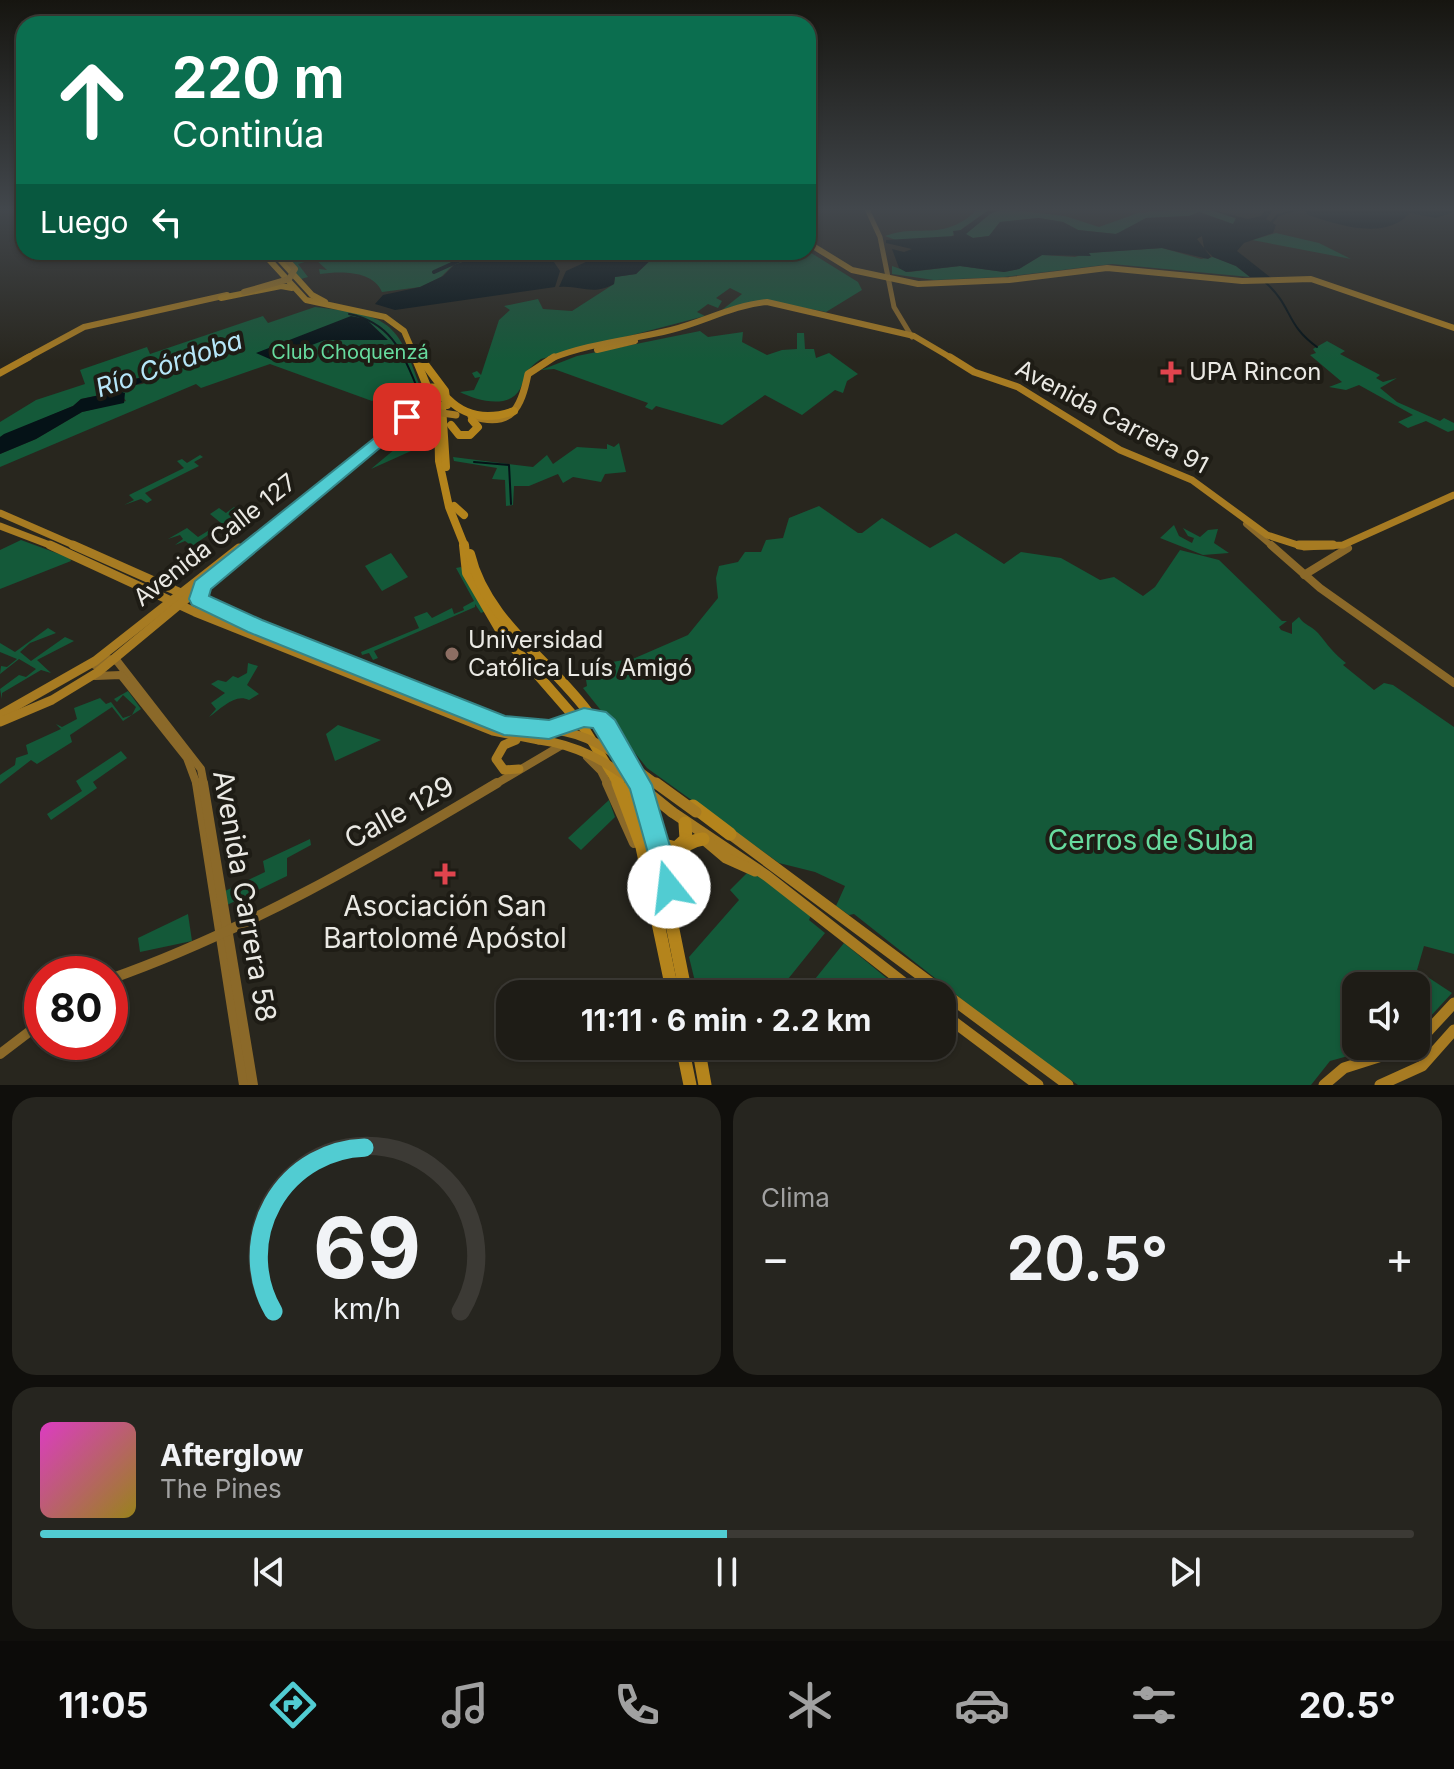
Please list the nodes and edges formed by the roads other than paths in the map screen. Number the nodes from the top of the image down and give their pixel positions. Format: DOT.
graph roads {
  1 [pos="273,260"];
  2 [pos="276,260"];
  3 [pos="287,260"];
  4 [pos="832,260"];
  5 [pos="886,260"];
  6 [pos="283,276"];
  7 [pos="890,278"];
  8 [pos="295,290"];
  9 [pos="221,298"];
  10 [pos="1454,327"];
  11 [pos="911,334"];
  12 [pos="607,345"];
  13 [pos="424,363"];
  14 [pos="0,374"];
  15 [pos="424,378"];
  16 [pos="446,398"];
  17 [pos="403,408"];
  18 [pos="431,410"];
  19 [pos="514,411"];
  20 [pos="456,414"];
  21 [pos="472,420"];
  22 [pos="448,421"];
  23 [pos="386,431"];
  24 [pos="439,436"];
  25 [pos="1454,495"];
  26 [pos="1454,503"];
  27 [pos="454,506"];
  28 [pos="0,513"];
  29 [pos="464,515"];
  30 [pos="1246,524"];
  31 [pos="0,525"];
  32 [pos="18,532"];
  33 [pos="1268,537"];
  34 [pos="1349,546"];
  35 [pos="1279,554"];
  36 [pos="1304,575"];
  37 [pos="200,583"];
  38 [pos="478,585"];
  39 [pos="168,587"];
  40 [pos="152,593"];
  41 [pos="185,595"];
  42 [pos="202,602"];
  43 [pos="175,603"];
  44 [pos="195,612"];
  45 [pos="154,627"];
  46 [pos="133,631"];
  47 [pos="144,635"];
  48 [pos="519,646"];
  49 [pos="118,663"];
  50 [pos="548,669"];
  51 [pos="89,678"];
  52 [pos="62,683"];
  53 [pos="1454,683"];
  54 [pos="571,713"];
  55 [pos="0,715"];
  56 [pos="0,722"];
  57 [pos="543,733"];
  58 [pos="569,736"];
  59 [pos="521,739"];
  60 [pos="573,749"];
  61 [pos="595,755"];
  62 [pos="624,755"];
  63 [pos="519,769"];
  64 [pos="672,812"];
  65 [pos="685,823"];
  66 [pos="653,828"];
  67 [pos="730,834"];
  68 [pos="703,839"];
  69 [pos="648,873"];
  70 [pos="767,876"];
  71 [pos="668,883"];
  72 [pos="223,931"];
  73 [pos="128,971"];
  74 [pos="670,980"];
  75 [pos="685,980"];
  76 [pos="685,980"];
  77 [pos="900,980"];
  78 [pos="1454,1003"];
  79 [pos="956,1024"];
  80 [pos="1430,1028"];
  81 [pos="1454,1030"];
  82 [pos="24,1034"];
  83 [pos="0,1052"];
  84 [pos="685,1060"];
  85 [pos="701,1060"];
  86 [pos="1368,1060"];
  87 [pos="244,1085"];
  88 [pos="253,1085"];
  89 [pos="690,1085"];
  90 [pos="705,1085"];
  91 [pos="1038,1085"];
  92 [pos="1068,1085"];
  93 [pos="1324,1085"];
  94 [pos="1380,1085"];
  1 -- 6 [label="highway"];
  2 -- 13 [label="highway"];
  3 -- 9 [label="main road, bridge"];
  4 -- 7 [label="main road"];
  5 -- 7 [label="main road, Avenida Carrera 91"];
  6 -- 8 [label="highway"];
  6 -- 14 [label="main road"];
  7 -- 10 [label="main road"];
  7 -- 11 [label="main road, Avenida Carrera 91"];
  8 -- 9 [label="highway"];
  8 -- 15 [label="highway"];
  9 -- 14 [label="main road"];
  11 -- 12 [label="main road, Avenida Carrera 91"];
  11 -- 30 [label="main road, Avenida Carrera 91"];
  11 -- 33 [label="main road, Avenida Carrera 91"];
  12 -- 19 [label="main road"];
  12 -- 21 [label="main road"];
  13 -- 16 [label="highway"];
  13 -- 22 [label="highway"];
  15 -- 17 [label="highway"];
  15 -- 18 [label="highway"];
  16 -- 17 [label="highway, bridge"];
  16 -- 19 [label="highway"];
  16 -- 22 [label="highway"];
  17 -- 23 [label="highway"];
  18 -- 18 [label="highway, bridge"];
  18 -- 20 [label="main road, bridge"];
  18 -- 23 [label="main road, Avenida Calle 127"];
  18 -- 24 [label="highway"];
  19 -- 20 [label="main road"];
  20 -- 21 [label="main road"];
  21 -- 22 [label="highway"];
  22 -- 27 [label="highway"];
  23 -- 24 [label="highway"];
  23 -- 37 [label="main road, Avenida Calle 127"];
  24 -- 38 [label="highway"];
  25 -- 34 [label="main road"];
  26 -- 34 [label="main road"];
  27 -- 29 [label="highway"];
  27 -- 38 [label="highway"];
  28 -- 39 [label="main road"];
  30 -- 33 [label="main road"];
  30 -- 35 [label="main road, Avenida Carrera 91"];
  31 -- 32 [label="main road"];
  31 -- 40 [label="main road"];
  33 -- 34 [label="main road"];
  33 -- 35 [label="main road, Avenida Carrera 91"];
  34 -- 36 [label="main road"];
  35 -- 36 [label="main road, Avenida Carrera 91"];
  36 -- 53 [label="main road, Avenida Carrera 91"];
  37 -- 39 [label="main road"];
  37 -- 41 [label="main road, Avenida Calle 127"];
  37 -- 42 [label="main road"];
  38 -- 48 [label="highway"];
  39 -- 41 [label="main road"];
  40 -- 43 [label="main road"];
  40 -- 46 [label="main road"];
  41 -- 42 [label="main road"];
  41 -- 43 [label="main road, Avenida Calle 127"];
  42 -- 57 [label="main road"];
  43 -- 44 [label="main road"];
  43 -- 45 [label="main road, Avenida Calle 127"];
  43 -- 46 [label="main road, Avenida Calle 127"];
  44 -- 45 [label="main road"];
  44 -- 59 [label="main road"];
  45 -- 47 [label="main road, Avenida Calle 127"];
  46 -- 47 [label="main road"];
  46 -- 52 [label="main road, Avenida Calle 127"];
  47 -- 49 [label="main road, Avenida Calle 127"];
  48 -- 50 [label="highway"];
  48 -- 54 [label="highway"];
  49 -- 51 [label="main road"];
  49 -- 52 [label="main road"];
  49 -- 72 [label="main road, Avenida Carrera 58"];
  50 -- 62 [label="highway"];
  50 -- 75 [label="highway"];
  51 -- 56 [label="main road"];
  51 -- 72 [label="main road, Avenida Carrera 58"];
  52 -- 55 [label="main road, Avenida Calle 127"];
  54 -- 58 [label="main road"];
  54 -- 69 [label="highway"];
  57 -- 59 [label="main road"];
  57 -- 61 [label="main road, bridge"];
  57 -- 62 [label="highway, bridge"];
  57 -- 67 [label="main road, bridge"];
  58 -- 60 [label="main road"];
  58 -- 63 [label="main road, Calle 129"];
  59 -- 63 [label="main road"];
  60 -- 69 [label="main road"];
  60 -- 72 [label="main road, Calle 129"];
  61 -- 64 [label="main road, bridge"];
  61 -- 69 [label="highway"];
  62 -- 66 [label="highway"];
  62 -- 67 [label="highway"];
  63 -- 72 [label="main road, Calle 129"];
  64 -- 65 [label="main road"];
  64 -- 70 [label="main road"];
  65 -- 66 [label="highway"];
  65 -- 68 [label="main road"];
  66 -- 71 [label="highway"];
  67 -- 92 [label="main road"];
  68 -- 70 [label="main road"];
  68 -- 71 [label="highway"];
  69 -- 74 [label="highway"];
  70 -- 77 [label="main road"];
  71 -- 76 [label="highway"];
  72 -- 73 [label="main road, Calle 129"];
  72 -- 87 [label="main road, Avenida Carrera 58"];
  72 -- 88 [label="main road, Avenida Carrera 58"];
  78 -- 80 [label="main road"];
  79 -- 91 [label="main road"];
  81 -- 94 [label="main road"];
  82 -- 83 [label="main road"];
  84 -- 89 [label="highway"];
  85 -- 90 [label="highway"];
  86 -- 93 [label="main road"];
}
